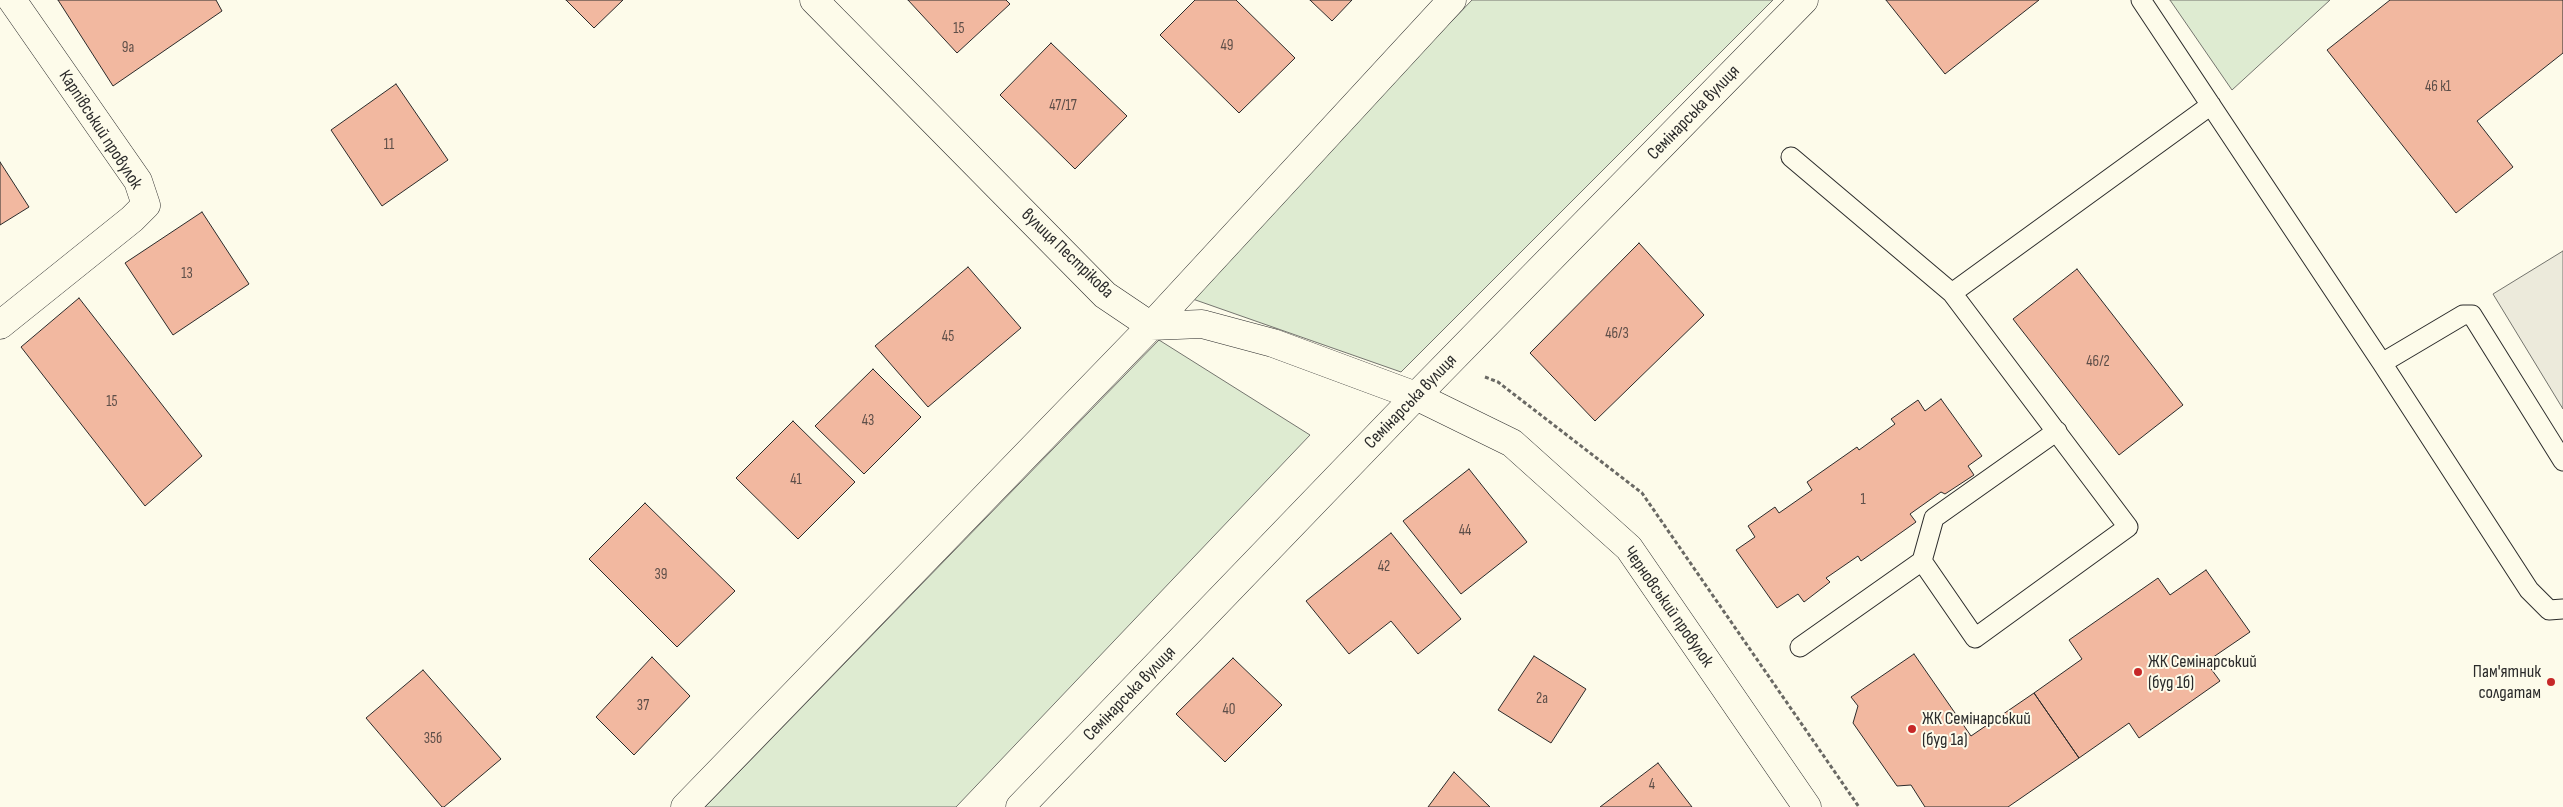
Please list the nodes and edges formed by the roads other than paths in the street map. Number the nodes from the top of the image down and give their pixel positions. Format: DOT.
graph roads {
  1 [pos="12,0"];
  2 [pos="814,0"];
  3 [pos="1452,0"];
  4 [pos="1804,0"];
  5 [pos="2141,0"];
  6 [pos="2211,105"];
  7 [pos="1791,157"];
  8 [pos="1952,293"];
  9 [pos="0,326"];
  10 [pos="1151,326"];
  11 [pos="2382,363"];
  12 [pos="1416,396"];
  13 [pos="2056,431"];
  14 [pos="2563,461"];
  15 [pos="1922,562"];
  16 [pos="2563,609"];
  17 [pos="1800,647"];
  18 [pos="685,807"];
  19 [pos="1020,807"];
  20 [pos="1807,807"];
  1 -- 9 [label="street, Карпівський провулок"];
  2 -- 10 [label="street, вулиця Пестрікова"];
  3 -- 10 [label="street"];
  4 -- 12 [label="street, Семінарська вулиця"];
  5 -- 6 [label="lane"];
  6 -- 8 [label="lane"];
  6 -- 11 [label="lane"];
  7 -- 8 [label="lane"];
  8 -- 13 [label="lane"];
  10 -- 12 [label="street"];
  10 -- 18 [label="street"];
  11 -- 14 [label="lane"];
  11 -- 16 [label="lane"];
  12 -- 19 [label="street, Семінарська вулиця"];
  12 -- 20 [label="street, Черновський провулок"];
  13 -- 15 [label="lane"];
  13 -- 15 [label="lane"];
  15 -- 17 [label="lane"];
}
